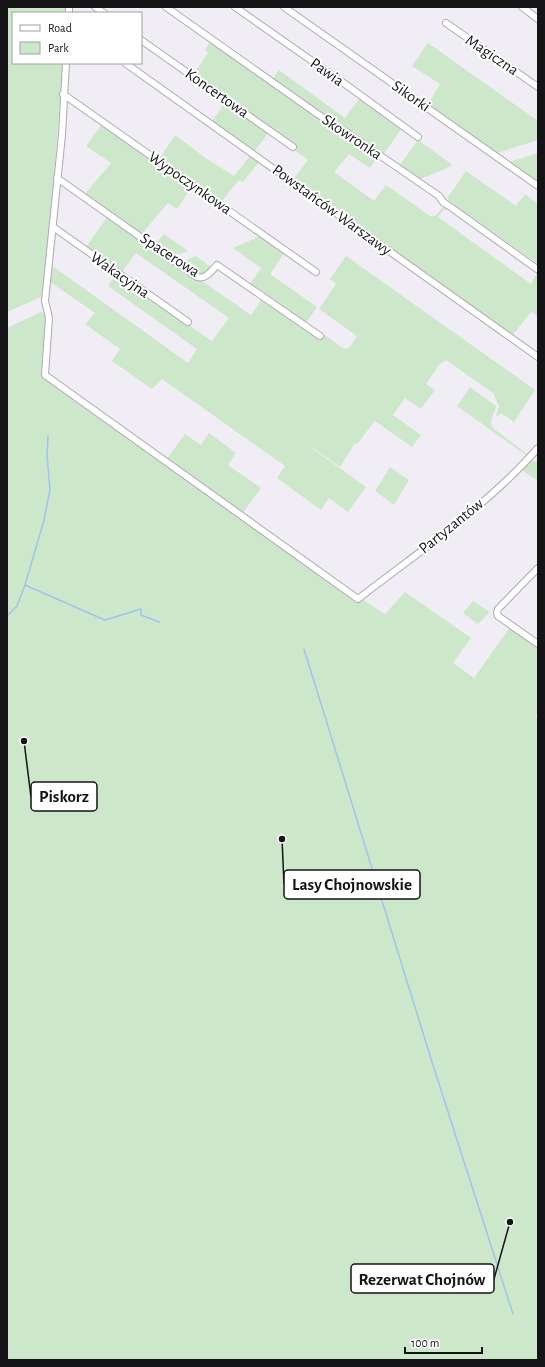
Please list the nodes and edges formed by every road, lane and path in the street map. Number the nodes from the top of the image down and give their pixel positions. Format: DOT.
graph roads {
  1 [pos="166,7"];
  2 [pos="235,7"];
  3 [pos="284,7"];
  4 [pos="522,7"];
  5 [pos="538,19"];
  6 [pos="446,23"];
  7 [pos="142,41"];
  8 [pos="66,64"];
  9 [pos="127,64"];
  10 [pos="538,86"];
  11 [pos="63,94"];
  12 [pos="418,138"];
  13 [pos="294,147"];
  14 [pos="57,178"];
  15 [pos="538,186"];
  16 [pos="53,227"];
  17 [pos="537,269"];
  18 [pos="316,272"];
  19 [pos="188,322"];
  20 [pos="320,336"];
  21 [pos="538,357"];
  22 [pos="538,448"];
  23 [pos="535,456"];
  24 [pos="537,571"];
  25 [pos="538,644"];
  1 -- 17 [label="street, Skowronka"];
  2 -- 12 [label="street, Pawia"];
  3 -- 15 [label="street, Sikorki"];
  4 -- 5 [label="street"];
  6 -- 10 [label="street, Magiczna"];
  7 -- 13 [label="street, Koncertowa"];
  8 -- 11 [label="street"];
  9 -- 21 [label="street, Powstańców Warszawy"];
  11 -- 14 [label="street"];
  11 -- 18 [label="street, Wypoczynkowa"];
  14 -- 16 [label="street"];
  14 -- 20 [label="street, Spacerowa"];
  16 -- 19 [label="street, Wakacyjna"];
  16 -- 23 [label="street, Partyzantów"];
  22 -- 23 [label="street, Partyzantów"];
  24 -- 25 [label="street"];
}
